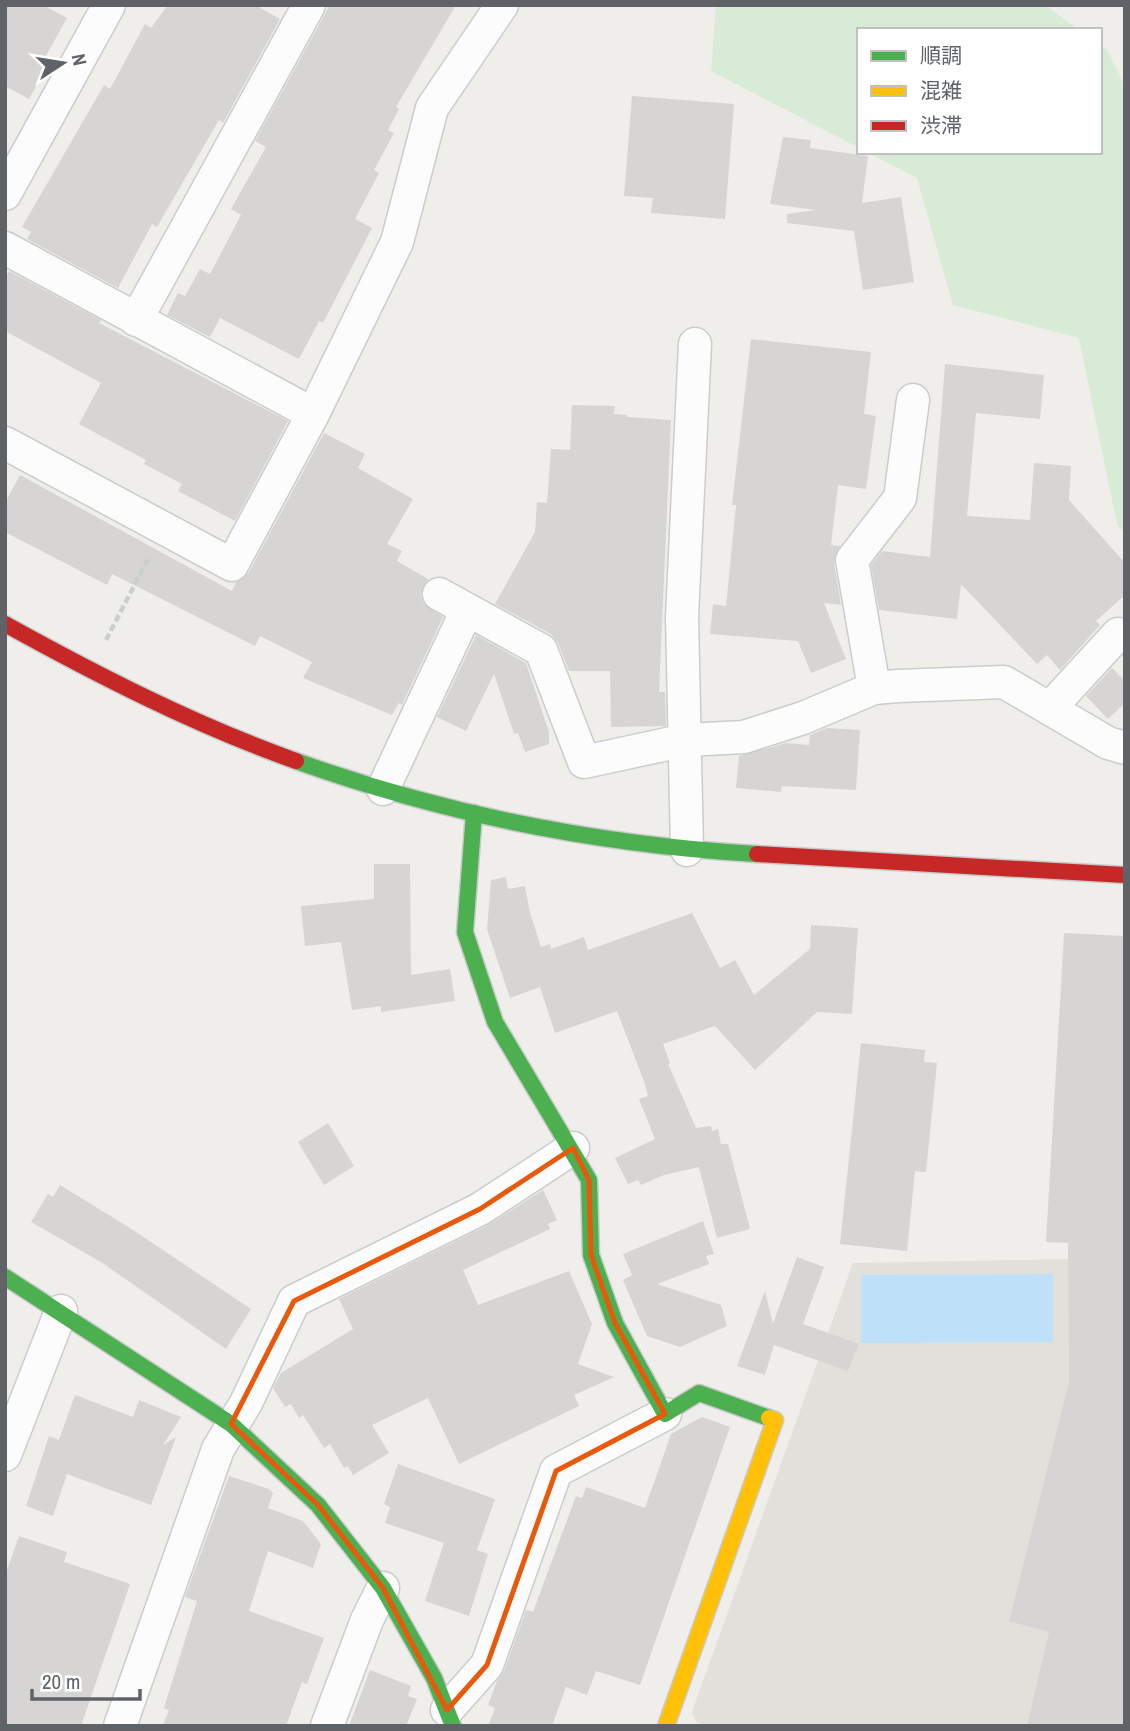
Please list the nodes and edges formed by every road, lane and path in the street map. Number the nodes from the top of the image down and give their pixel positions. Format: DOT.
graph roads {
  1 [pos="108,5"];
  2 [pos="309,5"];
  3 [pos="502,5"];
  4 [pos="5,194"];
  5 [pos="5,248"];
  6 [pos="136,320"];
  7 [pos="695,344"];
  8 [pos="914,400"];
  9 [pos="313,414"];
  10 [pos="5,443"];
  11 [pos="163,528"];
  12 [pos="439,594"];
  13 [pos="467,610"];
  14 [pos="5,624"];
  15 [pos="1118,634"];
  16 [pos="90,670"];
  17 [pos="874,688"];
  18 [pos="1050,708"];
  19 [pos="686,740"];
  20 [pos="1125,748"];
  21 [pos="383,789"];
  22 [pos="474,813"];
  23 [pos="687,850"];
  24 [pos="1125,875"];
  25 [pos="573,1148"];
  26 [pos="5,1277"];
  27 [pos="61,1311"];
  28 [pos="665,1414"];
  29 [pos="231,1424"];
  30 [pos="5,1455"];
  31 [pos="383,1588"];
  32 [pos="450,1718"];
  33 [pos="120,1726"];
  34 [pos="327,1726"];
  35 [pos="666,1726"];
  1 -- 4 [label="street"];
  2 -- 6 [label="street"];
  3 -- 9 [label="street"];
  5 -- 6 [label="street"];
  6 -- 9 [label="street"];
  7 -- 19 [label="street"];
  8 -- 17 [label="street"];
  9 -- 11 [label="street"];
  10 -- 11 [label="street"];
  11 -- 16 [label="path"];
  12 -- 13 [label="street"];
  13 -- 19 [label="street"];
  13 -- 21 [label="street"];
  14 -- 16 [label="street"];
  15 -- 18 [label="street"];
  16 -- 21 [label="street"];
  17 -- 18 [label="street"];
  17 -- 19 [label="street"];
  18 -- 20 [label="street"];
  19 -- 23 [label="street"];
  21 -- 22 [label="street"];
  22 -- 23 [label="street"];
  22 -- 25 [label="street"];
  23 -- 24 [label="street"];
  25 -- 28 [label="street"];
  25 -- 29 [label="street"];
  26 -- 27 [label="street"];
  27 -- 29 [label="street"];
  27 -- 30 [label="street"];
  28 -- 32 [label="street"];
  28 -- 35 [label="street"];
  29 -- 31 [label="street"];
  29 -- 33 [label="street"];
  31 -- 32 [label="street"];
  31 -- 34 [label="street"];
}
